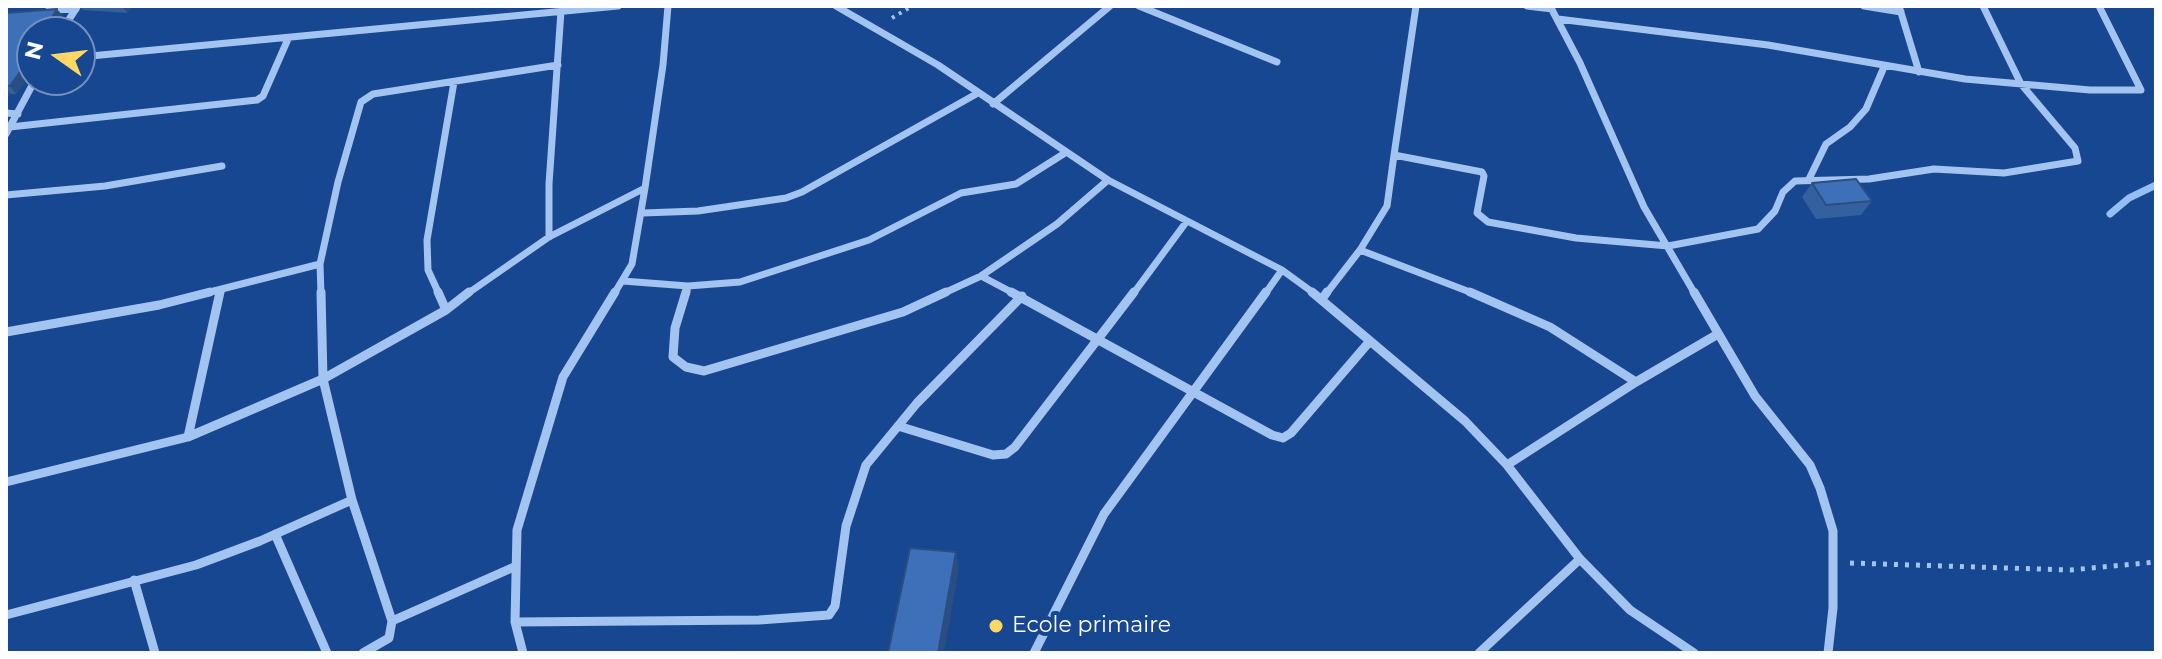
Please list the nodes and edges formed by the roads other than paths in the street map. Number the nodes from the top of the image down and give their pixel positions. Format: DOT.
graph roads {
  1 [pos="618,6"];
  2 [pos="668,6"];
  3 [pos="836,6"];
  4 [pos="1110,6"];
  5 [pos="1139,6"];
  6 [pos="1416,6"];
  7 [pos="1527,6"];
  8 [pos="1864,6"];
  9 [pos="1983,6"];
  10 [pos="2099,6"];
  11 [pos="77,7"];
  12 [pos="1551,7"];
  13 [pos="1900,9"];
  14 [pos="561,11"];
  15 [pos="34,12"];
  16 [pos="1558,19"];
  17 [pos="288,39"];
  18 [pos="96,56"];
  19 [pos="1277,62"];
  20 [pos="558,65"];
  21 [pos="1884,67"];
  22 [pos="1919,72"];
  23 [pos="454,82"];
  24 [pos="2021,84"];
  25 [pos="978,93"];
  26 [pos="27,96"];
  27 [pos="993,104"];
  28 [pos="6,113"];
  29 [pos="18,114"];
  30 [pos="8,130"];
  31 [pos="1065,153"];
  32 [pos="1394,155"];
  33 [pos="222,166"];
  34 [pos="1809,179"];
  35 [pos="1108,180"];
  36 [pos="645,188"];
  37 [pos="6,195"];
  38 [pos="643,213"];
  39 [pos="1187,221"];
  40 [pos="549,237"];
  41 [pos="1668,246"];
  42 [pos="1360,250"];
  43 [pos="320,264"];
  44 [pos="1282,270"];
  45 [pos="981,276"];
  46 [pos="623,281"];
  47 [pos="688,286"];
  48 [pos="220,290"];
  49 [pos="1022,296"];
  50 [pos="1322,299"];
  51 [pos="446,310"];
  52 [pos="6,332"];
  53 [pos="1718,334"];
  54 [pos="1099,339"];
  55 [pos="1370,341"];
  56 [pos="323,379"];
  57 [pos="1636,382"];
  58 [pos="1193,389"];
  59 [pos="898,426"];
  60 [pos="188,437"];
  61 [pos="1507,465"];
  62 [pos="6,482"];
  63 [pos="352,500"];
  64 [pos="275,534"];
  65 [pos="1580,559"];
  66 [pos="514,567"];
  67 [pos="134,580"];
  68 [pos="6,615"];
  69 [pos="392,621"];
  70 [pos="515,622"];
  71 [pos="1687,651"];
  72 [pos="155,653"];
  73 [pos="327,653"];
  74 [pos="363,653"];
  75 [pos="523,653"];
  76 [pos="1034,653"];
  77 [pos="1479,653"];
  78 [pos="1828,653"];
  1 -- 14 [label="street"];
  2 -- 36 [label="street"];
  3 -- 25 [label="street"];
  4 -- 27 [label="street"];
  5 -- 19 [label="street"];
  6 -- 32 [label="street"];
  7 -- 12 [label="street"];
  8 -- 13 [label="street"];
  9 -- 24 [label="street"];
  10 -- 24 [label="street"];
  11 -- 15 [label="street"];
  12 -- 16 [label="street"];
  13 -- 22 [label="street"];
  14 -- 17 [label="street"];
  14 -- 20 [label="street"];
  16 -- 21 [label="street"];
  16 -- 41 [label="street"];
  17 -- 18 [label="street"];
  17 -- 30 [label="street"];
  20 -- 23 [label="street"];
  20 -- 40 [label="street"];
  21 -- 22 [label="street"];
  21 -- 34 [label="street"];
  22 -- 24 [label="street"];
  23 -- 43 [label="street"];
  23 -- 51 [label="street"];
  24 -- 34 [label="street"];
  25 -- 27 [label="street"];
  25 -- 38 [label="street"];
  26 -- 29 [label="street"];
  27 -- 31 [label="street"];
  28 -- 29 [label="street"];
  29 -- 30 [label="street"];
  31 -- 35 [label="street"];
  31 -- 47 [label="street"];
  32 -- 41 [label="street"];
  32 -- 42 [label="street"];
  33 -- 37 [label="street"];
  34 -- 41 [label="street"];
  35 -- 39 [label="street"];
  35 -- 45 [label="street"];
  36 -- 38 [label="street"];
  36 -- 40 [label="street"];
  38 -- 46 [label="street"];
  39 -- 44 [label="street"];
  39 -- 54 [label="street"];
  40 -- 51 [label="street"];
  41 -- 53 [label="street"];
  42 -- 50 [label="street"];
  42 -- 57 [label="street"];
  43 -- 48 [label="street"];
  43 -- 56 [label="street"];
  44 -- 50 [label="street"];
  44 -- 58 [label="street"];
  45 -- 47 [label="street"];
  45 -- 49 [label="street"];
  46 -- 47 [label="street"];
  46 -- 66 [label="street"];
  48 -- 52 [label="street"];
  48 -- 60 [label="street"];
  49 -- 54 [label="street"];
  49 -- 59 [label="street"];
  50 -- 55 [label="street"];
  51 -- 56 [label="street"];
  53 -- 57 [label="street"];
  53 -- 78 [label="street"];
  54 -- 58 [label="street"];
  54 -- 59 [label="street"];
  55 -- 58 [label="street"];
  55 -- 61 [label="street"];
  56 -- 60 [label="street"];
  56 -- 63 [label="street"];
  57 -- 61 [label="street"];
  58 -- 76 [label="street"];
  59 -- 70 [label="street"];
  60 -- 62 [label="street"];
  61 -- 65 [label="street"];
  63 -- 64 [label="street"];
  63 -- 69 [label="street"];
  64 -- 67 [label="street"];
  64 -- 73 [label="street"];
  65 -- 71 [label="street"];
  65 -- 77 [label="street"];
  66 -- 69 [label="street"];
  66 -- 70 [label="street"];
  67 -- 68 [label="street"];
  67 -- 72 [label="street"];
  69 -- 74 [label="street"];
  70 -- 75 [label="street"];
}
